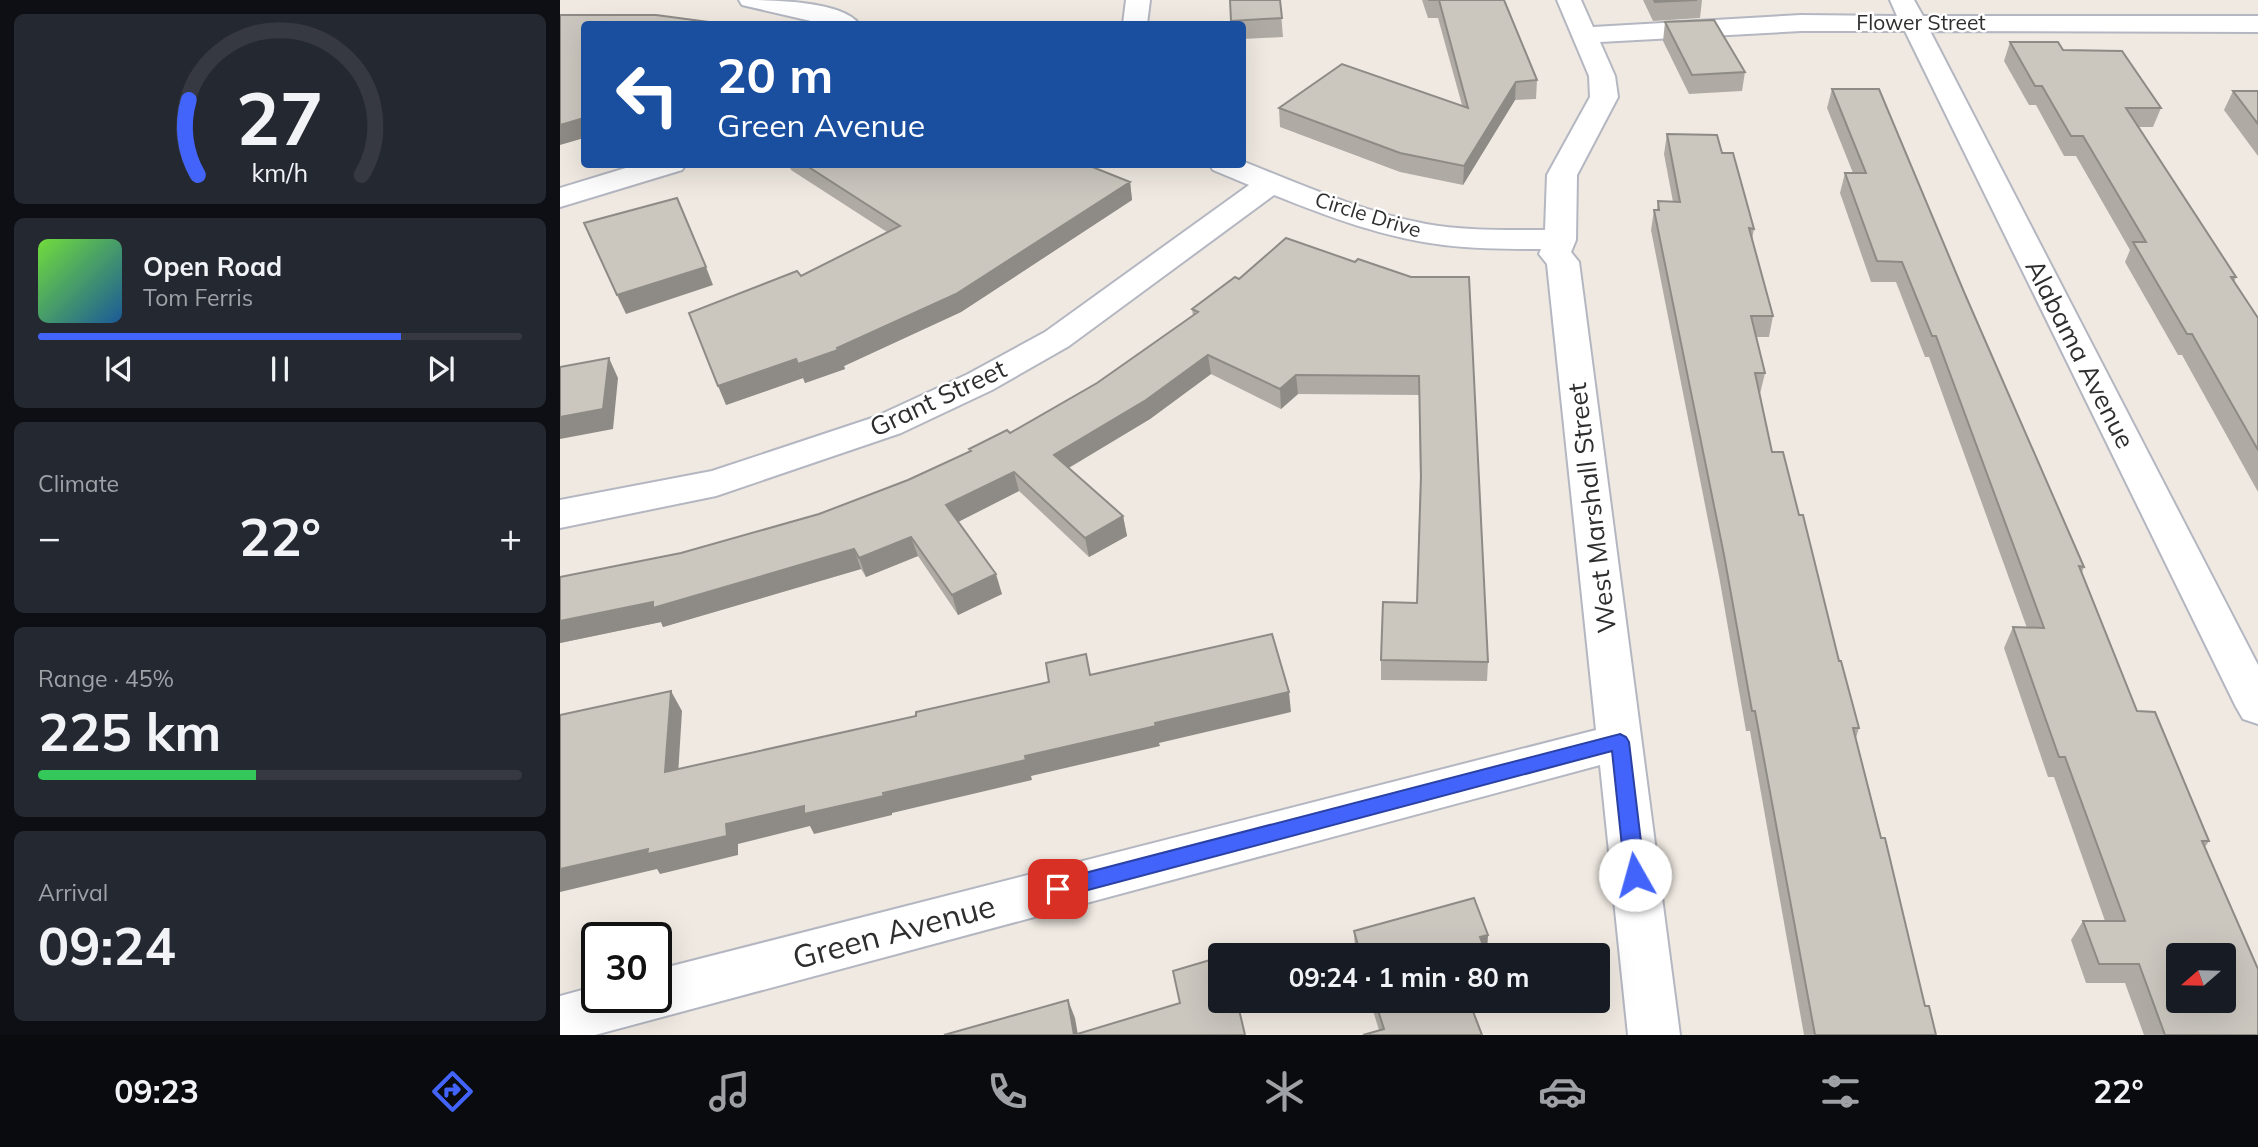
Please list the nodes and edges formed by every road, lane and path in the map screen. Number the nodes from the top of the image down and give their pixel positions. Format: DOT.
graph roads {
  1 [pos="751,0"];
  2 [pos="1138,0"];
  3 [pos="1569,0"];
  4 [pos="1908,12"];
  5 [pos="837,21"];
  6 [pos="1135,21"];
  7 [pos="2258,24"];
  8 [pos="1584,35"];
  9 [pos="662,168"];
  10 [pos="1233,168"];
  11 [pos="1270,183"];
  12 [pos="560,198"];
  13 [pos="1560,240"];
  14 [pos="560,514"];
  15 [pos="2258,707"];
  16 [pos="1620,742"];
  17 [pos="672,990"];
  18 [pos="587,1013"];
  19 [pos="560,1020"];
  20 [pos="1654,1035"];
  1 -- 5 [label="street"];
  2 -- 6 [label="street"];
  3 -- 8 [label="street, West Marshall Street"];
  4 -- 7 [label="street, Flower Street"];
  4 -- 8 [label="street, Flower Street"];
  4 -- 15 [label="street, Alabama Avenue"];
  8 -- 13 [label="street, West Marshall Street"];
  9 -- 12 [label="street"];
  10 -- 11 [label="street, Circle Drive"];
  11 -- 13 [label="street, Circle Drive"];
  11 -- 14 [label="street, Grant Street"];
  13 -- 16 [label="street, West Marshall Street"];
  16 -- 17 [label="street, Green Avenue"];
  16 -- 20 [label="street, West Marshall Street"];
  18 -- 19 [label="street"];
}
